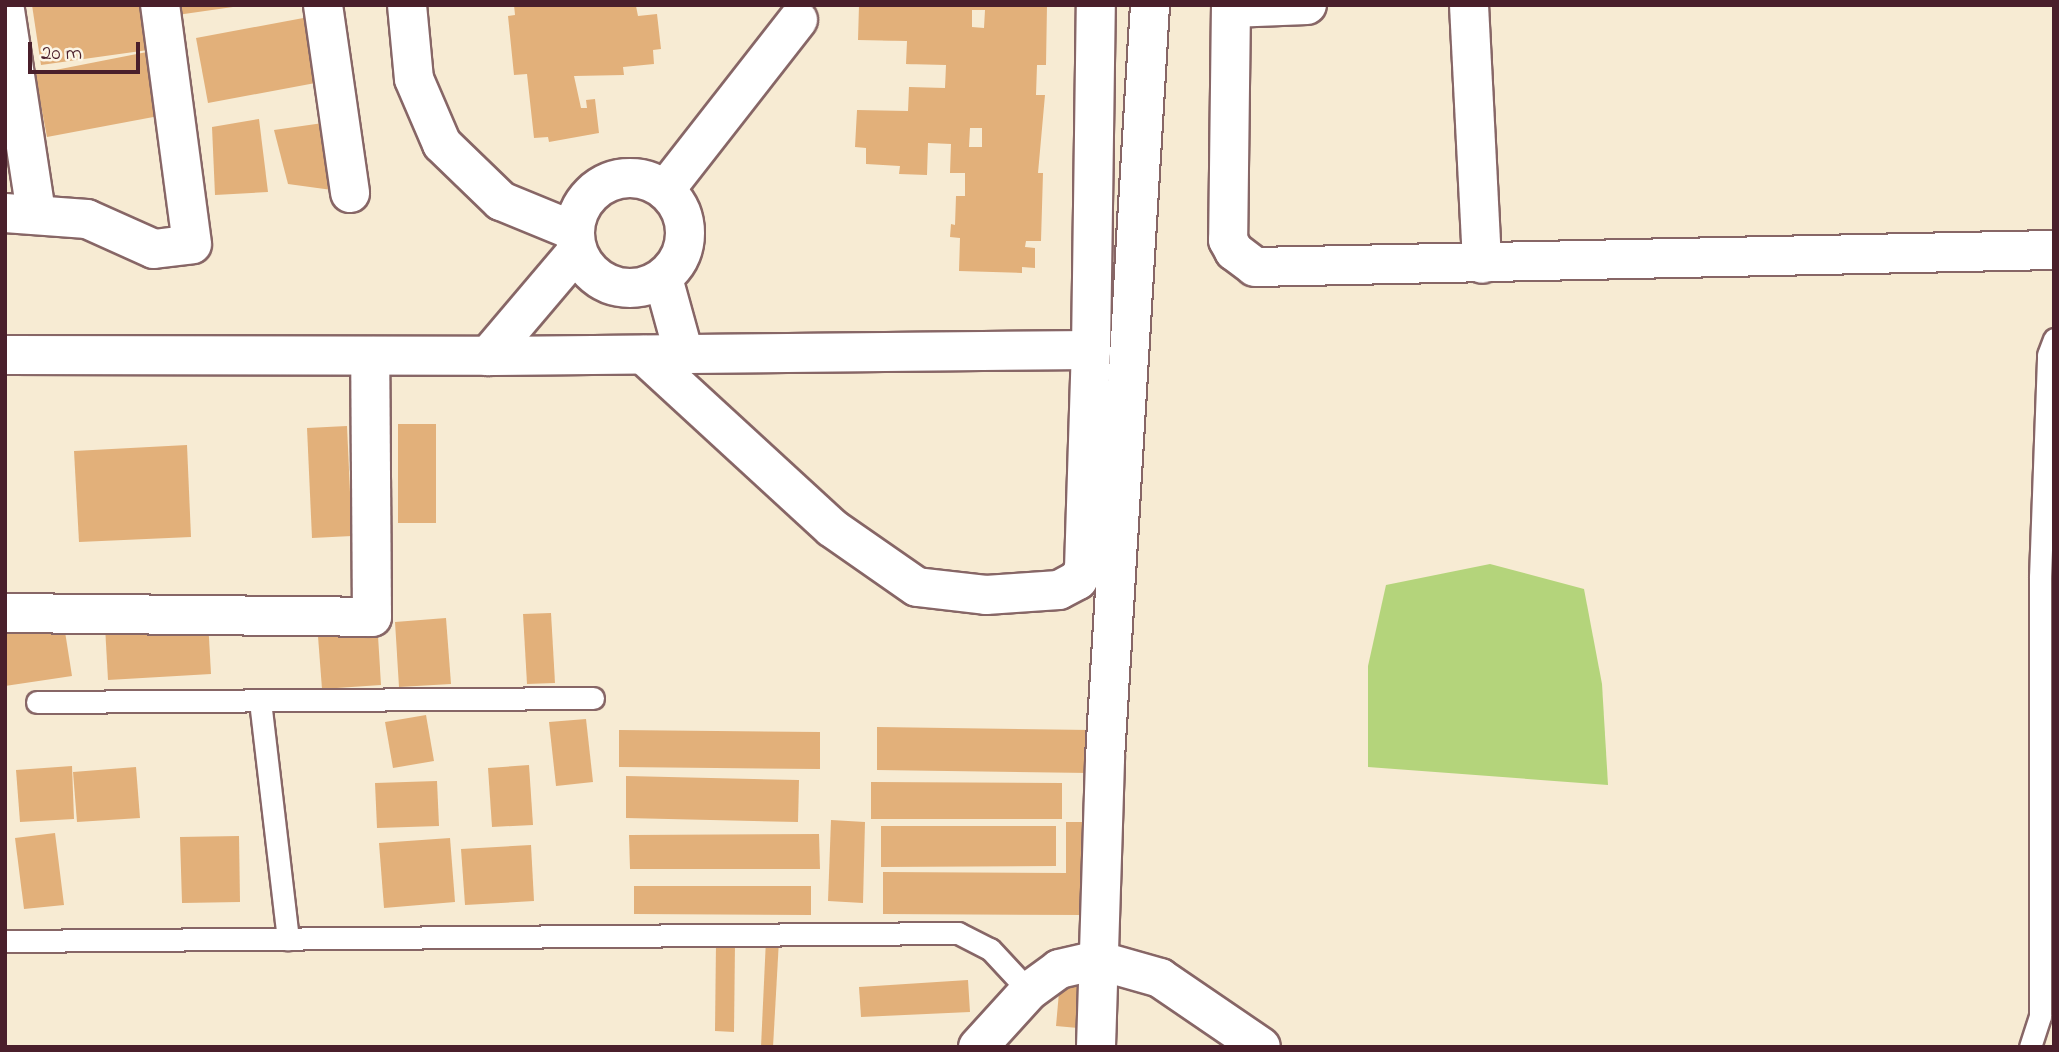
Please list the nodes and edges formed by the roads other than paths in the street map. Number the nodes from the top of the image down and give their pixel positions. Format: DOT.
graph roads {
  1 [pos="160,5"];
  2 [pos="323,5"];
  3 [pos="407,5"];
  4 [pos="1096,5"];
  5 [pos="1150,5"];
  6 [pos="1307,5"];
  7 [pos="1469,5"];
  8 [pos="1231,7"];
  9 [pos="5,10"];
  10 [pos="798,20"];
  11 [pos="665,190"];
  12 [pos="350,193"];
  13 [pos="21,213"];
  14 [pos="575,241"];
  15 [pos="2054,250"];
  16 [pos="1482,264"];
  17 [pos="663,278"];
  18 [pos="2054,339"];
  19 [pos="1091,350"];
  20 [pos="684,354"];
  21 [pos="5,355"];
  22 [pos="644,355"];
  23 [pos="370,356"];
  24 [pos="488,356"];
  25 [pos="2047,576"];
  26 [pos="5,613"];
  27 [pos="593,698"];
  28 [pos="260,701"];
  29 [pos="37,702"];
  30 [pos="288,939"];
  31 [pos="5,941"];
  32 [pos="1097,960"];
  33 [pos="1029,991"];
  34 [pos="978,1047"];
  35 [pos="1096,1047"];
  36 [pos="1261,1047"];
  37 [pos="2030,1047"];
  1 -- 13 [label="street"];
  2 -- 12 [label="street"];
  3 -- 14 [label="street"];
  4 -- 19 [label="street"];
  5 -- 32 [label="street"];
  6 -- 8 [label="street"];
  7 -- 16 [label="street"];
  8 -- 16 [label="street"];
  9 -- 13 [label="street"];
  10 -- 11 [label="street"];
  11 -- 14 [label="street"];
  11 -- 17 [label="street"];
  14 -- 17 [label="street"];
  14 -- 24 [label="street"];
  15 -- 16 [label="street"];
  17 -- 20 [label="street"];
  18 -- 25 [label="lane"];
  19 -- 20 [label="street"];
  19 -- 22 [label="street"];
  20 -- 22 [label="street"];
  21 -- 23 [label="street"];
  22 -- 24 [label="street"];
  23 -- 24 [label="street"];
  23 -- 26 [label="street"];
  25 -- 37 [label="lane"];
  27 -- 28 [label="lane"];
  28 -- 29 [label="lane"];
  28 -- 30 [label="lane"];
  30 -- 31 [label="lane"];
  30 -- 33 [label="lane"];
  32 -- 33 [label="street"];
  32 -- 35 [label="street"];
  32 -- 36 [label="street"];
  33 -- 34 [label="street"];
}
